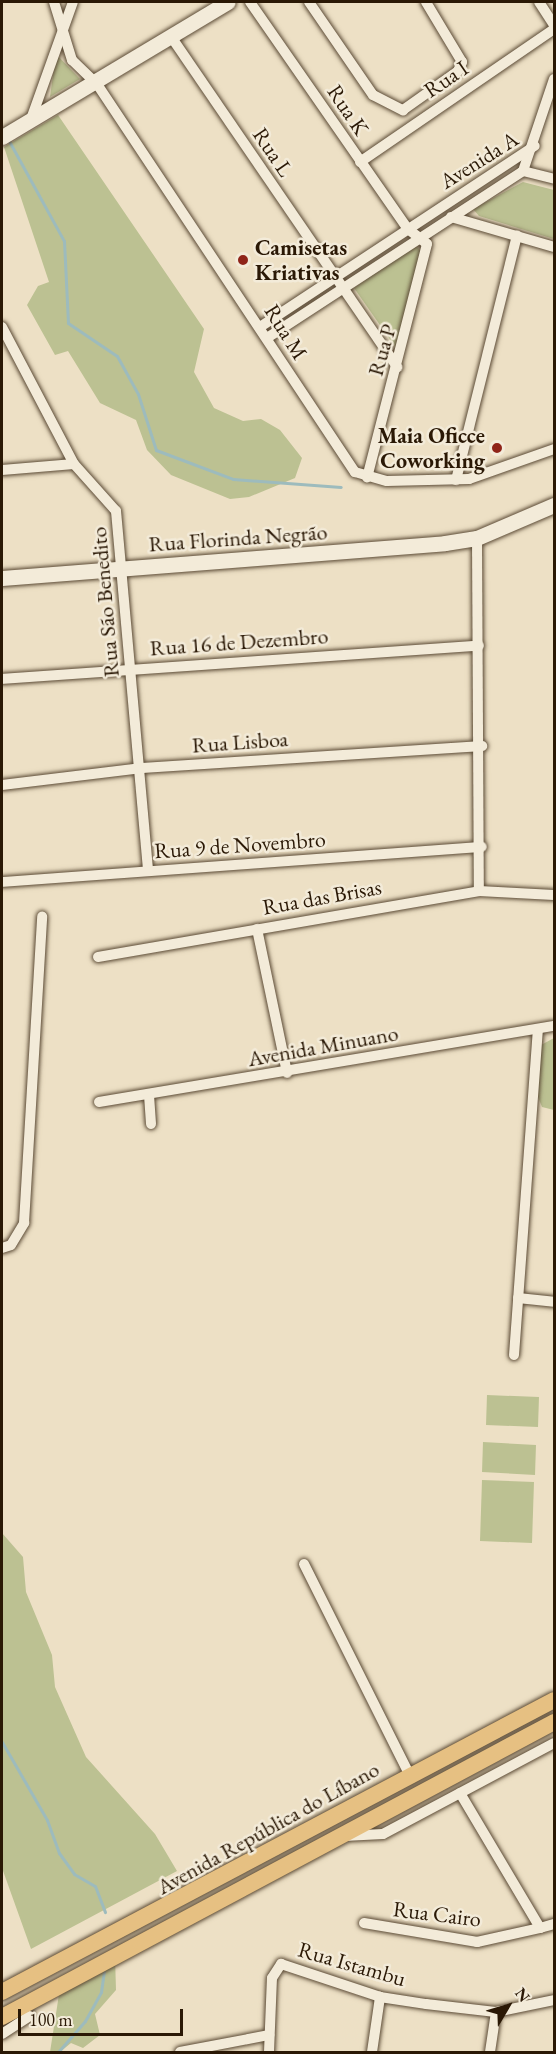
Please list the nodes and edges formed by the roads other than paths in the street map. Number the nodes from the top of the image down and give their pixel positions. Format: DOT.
graph roads {
  1 [pos="54,2"];
  2 [pos="73,2"];
  3 [pos="228,2"];
  4 [pos="250,2"];
  5 [pos="309,2"];
  6 [pos="426,2"];
  7 [pos="539,2"];
  8 [pos="62,26"];
  9 [pos="555,27"];
  10 [pos="172,38"];
  11 [pos="555,79"];
  12 [pos="97,84"];
  13 [pos="29,124"];
  14 [pos="2,137"];
  15 [pos="535,146"];
  16 [pos="360,162"];
  17 [pos="523,171"];
  18 [pos="555,179"];
  19 [pos="452,217"];
  20 [pos="408,229"];
  21 [pos="517,236"];
  22 [pos="418,237"];
  23 [pos="555,247"];
  24 [pos="334,276"];
  25 [pos="343,289"];
  26 [pos="260,327"];
  27 [pos="3,335"];
  28 [pos="267,338"];
  29 [pos="397,367"];
  30 [pos="554,446"];
  31 [pos="74,464"];
  32 [pos="2,470"];
  33 [pos="367,477"];
  34 [pos="456,480"];
  35 [pos="555,505"];
  36 [pos="477,538"];
  37 [pos="123,570"];
  38 [pos="2,578"];
  39 [pos="479,646"];
  40 [pos="130,669"];
  41 [pos="2,679"];
  42 [pos="482,746"];
  43 [pos="142,768"];
  44 [pos="2,785"];
  45 [pos="482,847"];
  46 [pos="148,871"];
  47 [pos="2,882"];
  48 [pos="479,891"];
  49 [pos="555,895"];
  50 [pos="42,917"];
  51 [pos="257,929"];
  52 [pos="98,957"];
  53 [pos="555,1026"];
  54 [pos="538,1029"];
  55 [pos="287,1073"];
  56 [pos="149,1095"];
  57 [pos="99,1102"];
  58 [pos="151,1124"];
  59 [pos="2,1248"];
  60 [pos="518,1298"];
  61 [pos="555,1302"];
  62 [pos="514,1354"];
  63 [pos="304,1564"];
  64 [pos="555,1700"];
  65 [pos="555,1722"];
  66 [pos="555,1743"];
  67 [pos="410,1776"];
  68 [pos="460,1793"];
  69 [pos="337,1835"];
  70 [pos="364,1923"];
  71 [pos="555,1924"];
  72 [pos="540,1928"];
  73 [pos="2,1992"];
  74 [pos="380,1997"];
  75 [pos="555,2000"];
  76 [pos="496,2012"];
  77 [pos="30,2016"];
  78 [pos="2,2017"];
  79 [pos="2,2034"];
  80 [pos="269,2035"];
  81 [pos="180,2052"];
  82 [pos="269,2052"];
  83 [pos="372,2052"];
  84 [pos="490,2052"];
  1 -- 8 [label="street, Rua M"];
  2 -- 8 [label="street"];
  3 -- 10 [label="street"];
  4 -- 16 [label="street, Rua K"];
  5 -- 6 [label="street"];
  7 -- 9 [label="street, Rua I"];
  8 -- 12 [label="street, Rua M"];
  8 -- 13 [label="street"];
  9 -- 16 [label="street, Rua I"];
  10 -- 12 [label="street"];
  10 -- 24 [label="street, Rua L"];
  11 -- 15 [label="street"];
  12 -- 13 [label="street"];
  12 -- 26 [label="street, Rua M"];
  13 -- 14 [label="street"];
  15 -- 17 [label="street, Avenida A"];
  15 -- 20 [label="street, Avenida A"];
  16 -- 20 [label="street, Rua K"];
  17 -- 18 [label="street"];
  17 -- 19 [label="street, Avenida A"];
  19 -- 21 [label="street"];
  19 -- 22 [label="street, Avenida A"];
  20 -- 22 [label="street, Rua K"];
  20 -- 24 [label="street, Avenida A"];
  21 -- 23 [label="street"];
  21 -- 34 [label="street"];
  22 -- 25 [label="street, Avenida A"];
  22 -- 29 [label="street, Rua P"];
  24 -- 25 [label="street, Rua L"];
  24 -- 26 [label="street, Avenida A"];
  25 -- 28 [label="street, Avenida A"];
  25 -- 29 [label="street, Rua L"];
  26 -- 28 [label="street, Rua M"];
  27 -- 31 [label="street, Rua São Benedito"];
  28 -- 33 [label="street, Rua M"];
  29 -- 33 [label="street, Rua P"];
  30 -- 34 [label="street"];
  31 -- 32 [label="street"];
  31 -- 37 [label="street, Rua São Benedito"];
  33 -- 34 [label="street"];
  35 -- 36 [label="street, Rua Florinda Negrão"];
  36 -- 37 [label="street, Rua Florinda Negrão"];
  36 -- 39 [label="street"];
  37 -- 38 [label="street, Rua Florinda Negrão"];
  37 -- 40 [label="street, Rua São Benedito"];
  39 -- 40 [label="street, Rua 16 de Dezembro"];
  39 -- 42 [label="street"];
  40 -- 41 [label="street, Rua 16 de Dezembro"];
  40 -- 43 [label="street, Rua São Benedito"];
  42 -- 43 [label="street, Rua Lisboa"];
  42 -- 45 [label="street"];
  43 -- 44 [label="street, Rua Lisboa"];
  43 -- 46 [label="street, Rua São Benedito"];
  45 -- 46 [label="street, Rua 9 de Novembro"];
  45 -- 48 [label="street"];
  46 -- 47 [label="street, Rua 9 de Novembro"];
  48 -- 49 [label="street, Rua das Brisas"];
  48 -- 51 [label="street, Rua das Brisas"];
  50 -- 59 [label="street"];
  51 -- 52 [label="street, Rua das Brisas"];
  51 -- 55 [label="street"];
  53 -- 54 [label="street, Avenida Minuano"];
  54 -- 55 [label="street, Avenida Minuano"];
  54 -- 60 [label="street"];
  55 -- 56 [label="street, Avenida Minuano"];
  56 -- 57 [label="street, Avenida Minuano"];
  56 -- 58 [label="street"];
  60 -- 61 [label="street"];
  60 -- 62 [label="street"];
  63 -- 67 [label="street"];
  64 -- 67 [label="main road, Avenida República do Líbano"];
  65 -- 69 [label="main road, Avenida República do Líbano"];
  66 -- 68 [label="street, Avenida República do Líbano"];
  67 -- 73 [label="main road, Avenida República do Líbano"];
  68 -- 69 [label="street, Avenida República do Líbano"];
  68 -- 72 [label="street"];
  69 -- 78 [label="main road, Avenida República do Líbano"];
  70 -- 72 [label="street, Rua Cairo"];
  71 -- 72 [label="street, Rua Cairo"];
  74 -- 76 [label="street, Rua Istambu"];
  74 -- 80 [label="street, Rua Istambu"];
  74 -- 83 [label="street"];
  75 -- 76 [label="street, Rua Istambu"];
  76 -- 84 [label="street"];
  77 -- 79 [label="street"];
  80 -- 81 [label="street"];
  80 -- 82 [label="street"];
}
